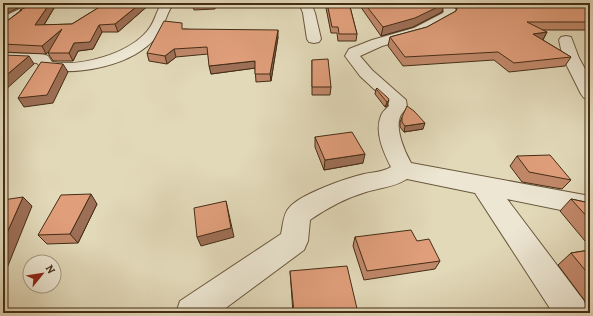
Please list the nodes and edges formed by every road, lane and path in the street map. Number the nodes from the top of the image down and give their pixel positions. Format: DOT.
graph roads {
  1 [pos="41,3"];
  2 [pos="168,3"];
  3 [pos="305,3"];
  4 [pos="443,3"];
  5 [pos="3,22"];
  6 [pos="314,39"];
  7 [pos="566,40"];
  8 [pos="3,57"];
  9 [pos="590,94"];
  10 [pos="404,170"];
  11 [pos="483,185"];
  12 [pos="590,206"];
  13 [pos="193,313"];
  14 [pos="572,313"];
  1 -- 5 [label="street"];
  2 -- 8 [label="street"];
  3 -- 6 [label="street"];
  4 -- 10 [label="street"];
  7 -- 9 [label="street"];
  10 -- 11 [label="street"];
  10 -- 13 [label="street"];
  11 -- 12 [label="street"];
  11 -- 14 [label="street"];
}
